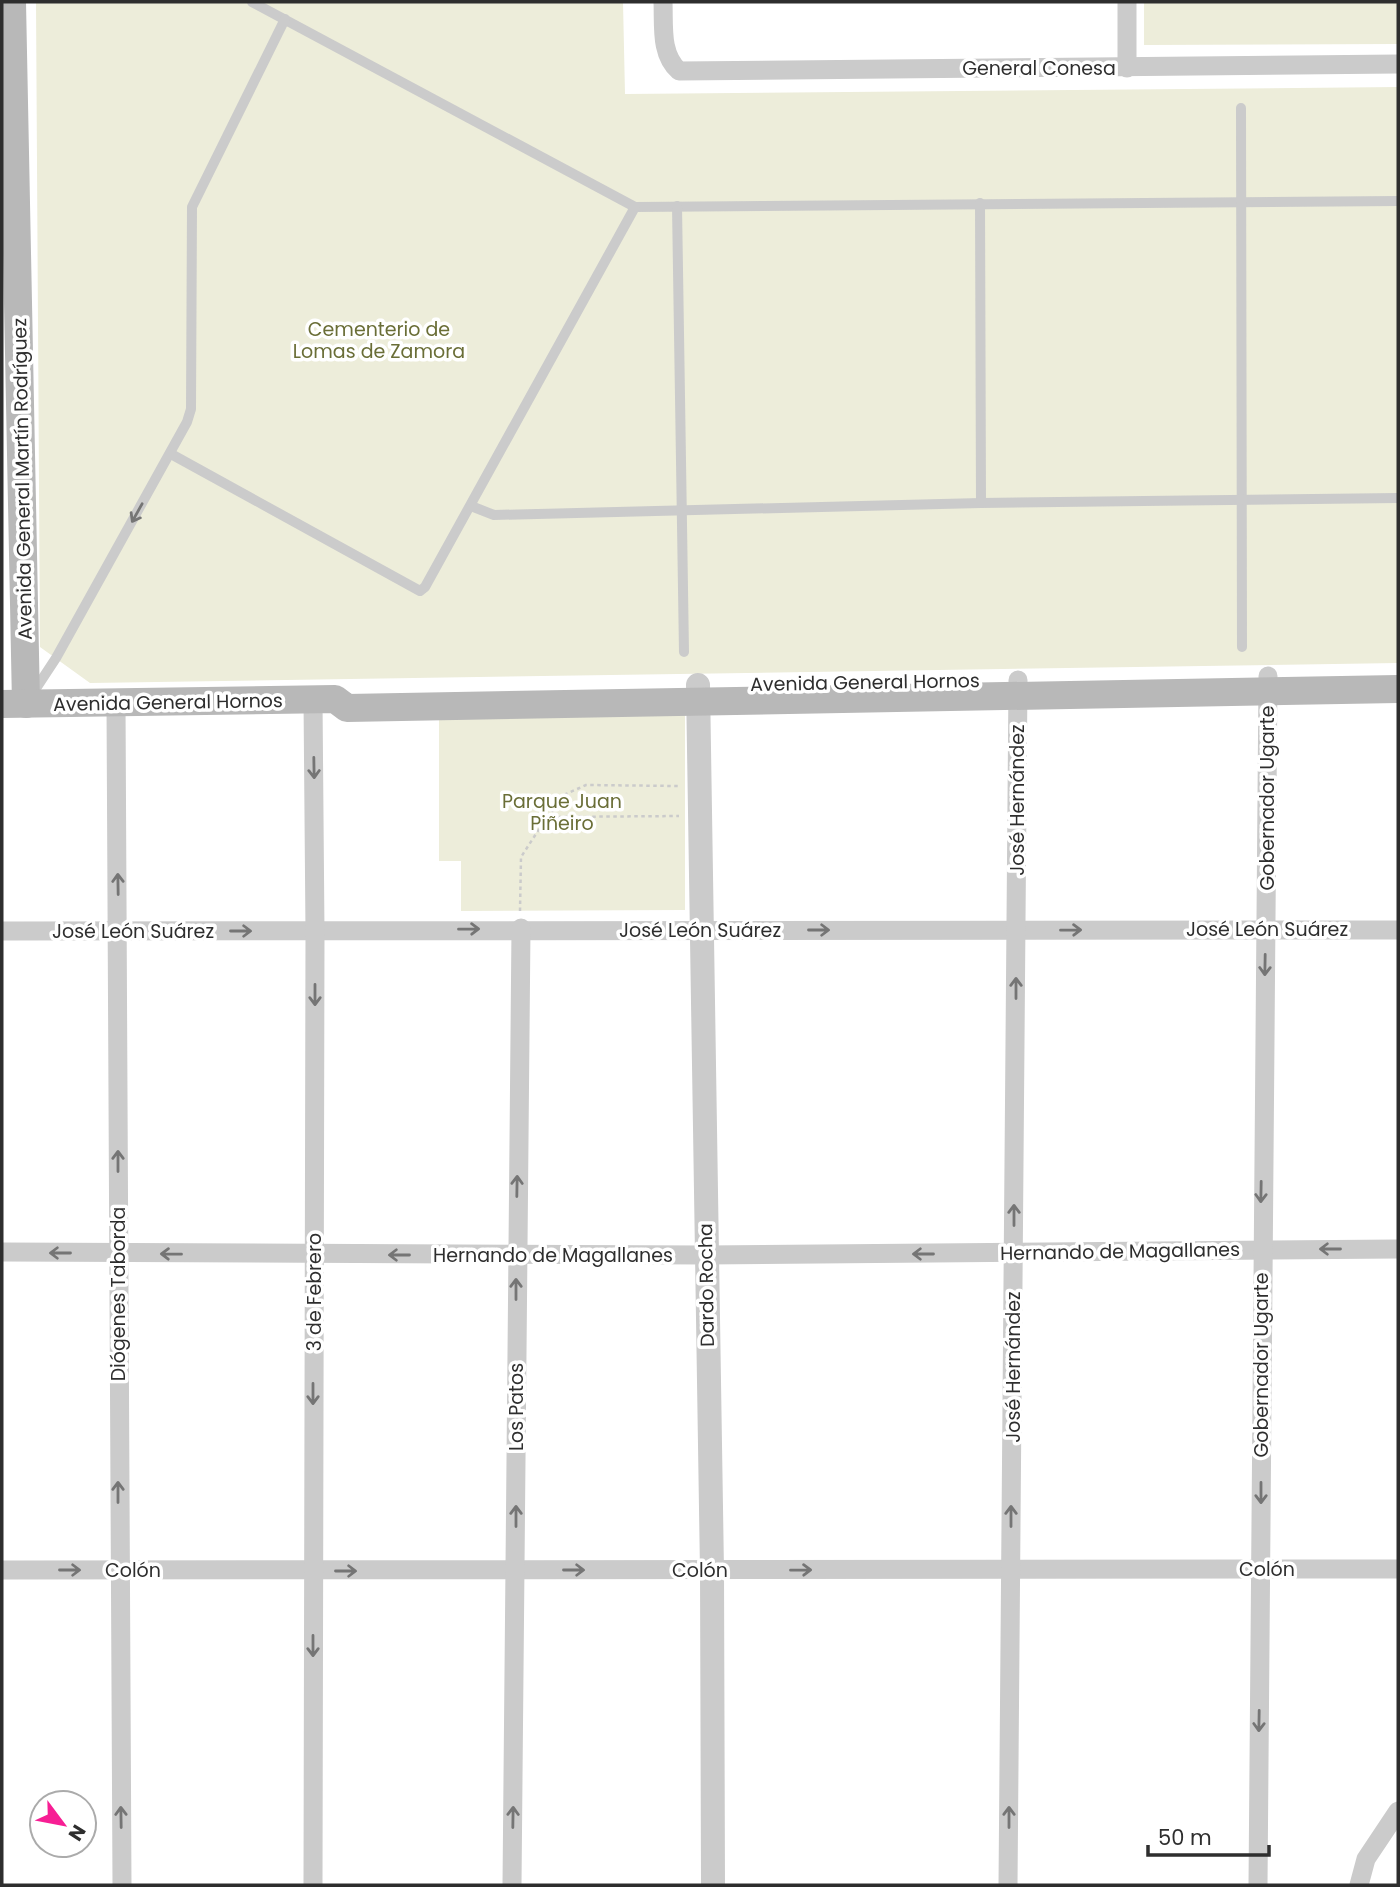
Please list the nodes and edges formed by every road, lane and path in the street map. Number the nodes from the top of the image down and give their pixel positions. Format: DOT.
graph roads {
  1 [pos="252,2"];
  2 [pos="663,2"];
  3 [pos="1127,2"];
  4 [pos="9,9"];
  5 [pos="285,19"];
  6 [pos="1398,64"];
  7 [pos="1127,68"];
  8 [pos="1241,108"];
  9 [pos="8,117"];
  10 [pos="1398,201"];
  11 [pos="1240,202"];
  12 [pos="980,203"];
  13 [pos="677,206"];
  14 [pos="635,207"];
  15 [pos="10,230"];
  16 [pos="11,406"];
  17 [pos="171,454"];
  18 [pos="1398,498"];
  19 [pos="1244,500"];
  20 [pos="981,503"];
  21 [pos="471,506"];
  22 [pos="681,509"];
  23 [pos="1242,647"];
  24 [pos="684,652"];
  25 [pos="1398,674"];
  26 [pos="1268,683"];
  27 [pos="1018,687"];
  28 [pos="1398,689"];
  29 [pos="698,692"];
  30 [pos="324,699"];
  31 [pos="116,703"];
  32 [pos="14,704"];
  33 [pos="700,786"];
  34 [pos="701,816"];
  35 [pos="547,817"];
  36 [pos="521,928"];
  37 [pos="1266,928"];
  38 [pos="119,930"];
  39 [pos="702,930"];
  40 [pos="1398,930"];
  41 [pos="2,931"];
  42 [pos="1016,931"];
  43 [pos="316,932"];
  44 [pos="1260,1249"];
  45 [pos="1398,1249"];
  46 [pos="2,1252"];
  47 [pos="118,1253"];
  48 [pos="1013,1253"];
  49 [pos="516,1254"];
  50 [pos="314,1255"];
  51 [pos="705,1255"];
  52 [pos="1011,1567"];
  53 [pos="1261,1569"];
  54 [pos="1398,1569"];
  55 [pos="2,1570"];
  56 [pos="118,1570"];
  57 [pos="515,1570"];
  58 [pos="313,1571"];
  59 [pos="712,1571"];
  60 [pos="1398,1811"];
  61 [pos="122,1885"];
  62 [pos="313,1885"];
  63 [pos="512,1885"];
  64 [pos="713,1885"];
  65 [pos="1008,1885"];
  66 [pos="1258,1885"];
  67 [pos="1359,1885"];
  1 -- 5 [label="lane"];
  2 -- 7 [label="street, General Conesa"];
  3 -- 7 [label="street"];
  4 -- 9 [label="main road, Avenida General Martín Rodríguez"];
  5 -- 14 [label="lane"];
  5 -- 17 [label="lane"];
  6 -- 7 [label="street, General Conesa"];
  8 -- 11 [label="lane"];
  9 -- 15 [label="main road, Avenida General Martín Rodríguez"];
  10 -- 11 [label="lane"];
  11 -- 12 [label="lane"];
  11 -- 19 [label="lane"];
  12 -- 13 [label="lane"];
  12 -- 20 [label="lane"];
  13 -- 14 [label="lane"];
  13 -- 22 [label="lane"];
  14 -- 21 [label="lane"];
  15 -- 16 [label="main road, Avenida General Martín Rodríguez"];
  16 -- 32 [label="main road, Avenida General Martín Rodríguez"];
  17 -- 21 [label="lane"];
  17 -- 32 [label="lane, one-way"];
  18 -- 19 [label="lane"];
  19 -- 20 [label="lane"];
  19 -- 23 [label="lane"];
  20 -- 22 [label="lane"];
  21 -- 22 [label="lane"];
  22 -- 24 [label="lane"];
  25 -- 26 [label="main road, Avenida General Hornos"];
  26 -- 27 [label="main road, Avenida General Hornos"];
  26 -- 28 [label="main road, Avenida General Hornos"];
  26 -- 37 [label="street, Gobernador Ugarte"];
  27 -- 29 [label="main road, Avenida General Hornos"];
  27 -- 42 [label="street, José Hernández"];
  29 -- 30 [label="main road, Avenida General Hornos"];
  29 -- 33 [label="street, Dardo Rocha"];
  30 -- 31 [label="main road, Avenida General Hornos"];
  30 -- 43 [label="street, 3 de Febrero, one-way"];
  31 -- 32 [label="main road, Avenida General Hornos"];
  38 -- 31 [label="street, Diógenes Taborda, one-way"];
  33 -- 34 [label="street, Dardo Rocha"];
  33 -- 35 [label="path"];
  34 -- 35 [label="path"];
  34 -- 39 [label="street, Dardo Rocha"];
  35 -- 36 [label="path"];
  36 -- 39 [label="street, José León Suárez"];
  43 -- 36 [label="street, José León Suárez, one-way"];
  49 -- 36 [label="street, Los Patos, one-way"];
  37 -- 40 [label="street, José León Suárez"];
  42 -- 37 [label="street, José León Suárez, one-way"];
  37 -- 44 [label="street, Gobernador Ugarte, one-way"];
  38 -- 41 [label="street, José León Suárez"];
  38 -- 43 [label="street, José León Suárez, one-way"];
  47 -- 38 [label="street, Diógenes Taborda, one-way"];
  39 -- 42 [label="street, José León Suárez, one-way"];
  39 -- 51 [label="street, Dardo Rocha"];
  48 -- 42 [label="street, José Hernández, one-way"];
  43 -- 50 [label="street, 3 de Febrero, one-way"];
  45 -- 44 [label="street, Hernando de Magallanes, one-way"];
  44 -- 48 [label="street, Hernando de Magallanes"];
  44 -- 53 [label="street, Gobernador Ugarte, one-way"];
  47 -- 46 [label="street, Hernando de Magallanes, one-way"];
  50 -- 47 [label="street, Hernando de Magallanes, one-way"];
  56 -- 47 [label="street, Diógenes Taborda, one-way"];
  48 -- 51 [label="street, Hernando de Magallanes, one-way"];
  52 -- 48 [label="street, José Hernández, one-way"];
  49 -- 50 [label="street, Hernando de Magallanes, one-way"];
  49 -- 51 [label="street, Hernando de Magallanes"];
  57 -- 49 [label="street, Los Patos, one-way"];
  50 -- 58 [label="street, 3 de Febrero, one-way"];
  51 -- 59 [label="street, Dardo Rocha"];
  52 -- 53 [label="street, Colón"];
  59 -- 52 [label="street, Colón, one-way"];
  65 -- 52 [label="street, José Hernández, one-way"];
  53 -- 54 [label="street, Colón"];
  53 -- 66 [label="street, Gobernador Ugarte, one-way"];
  55 -- 56 [label="street, Colón, one-way"];
  56 -- 58 [label="street, Colón"];
  61 -- 56 [label="street, Diógenes Taborda, one-way"];
  58 -- 57 [label="street, Colón, one-way"];
  57 -- 59 [label="street, Colón, one-way"];
  63 -- 57 [label="street, Los Patos, one-way"];
  58 -- 62 [label="street, 3 de Febrero, one-way"];
  59 -- 64 [label="street, Dardo Rocha"];
  60 -- 67 [label="street"];
}
